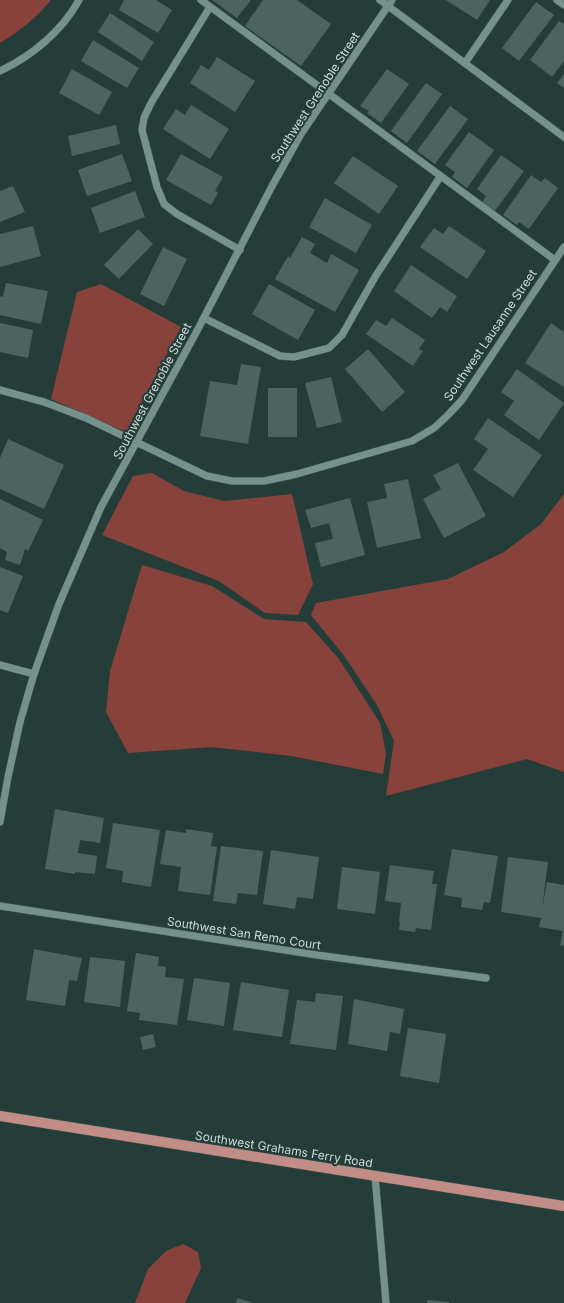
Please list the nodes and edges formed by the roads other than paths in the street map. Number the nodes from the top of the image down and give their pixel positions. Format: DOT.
graph roads {
  1 [pos="79,0"];
  2 [pos="201,0"];
  3 [pos="380,0"];
  4 [pos="508,0"];
  5 [pos="557,0"];
  6 [pos="390,3"];
  7 [pos="564,5"];
  8 [pos="210,6"];
  9 [pos="465,63"];
  10 [pos="0,71"];
  11 [pos="328,93"];
  12 [pos="564,137"];
  13 [pos="440,177"];
  14 [pos="564,247"];
  15 [pos="240,250"];
  16 [pos="555,260"];
  17 [pos="204,318"];
  18 [pos="0,390"];
  19 [pos="137,443"];
  20 [pos="0,664"];
  21 [pos="34,674"];
  22 [pos="0,822"];
  23 [pos="0,906"];
  24 [pos="486,978"];
  25 [pos="0,1116"];
  26 [pos="375,1176"];
  27 [pos="564,1206"];
  28 [pos="386,1303"];
  1 -- 10 [label="street"];
  2 -- 8 [label="street"];
  3 -- 6 [label="street"];
  4 -- 9 [label="street"];
  5 -- 7 [label="street"];
  6 -- 9 [label="street"];
  6 -- 11 [label="street, Southwest Grenoble Street"];
  8 -- 11 [label="street"];
  8 -- 15 [label="street"];
  9 -- 12 [label="street"];
  11 -- 13 [label="street"];
  11 -- 15 [label="street, Southwest Grenoble Street"];
  13 -- 16 [label="street"];
  13 -- 17 [label="street"];
  14 -- 16 [label="street, Southwest Lausanne Street"];
  15 -- 17 [label="street, Southwest Grenoble Street"];
  16 -- 19 [label="street, Southwest Lausanne Street"];
  17 -- 19 [label="street, Southwest Grenoble Street"];
  18 -- 19 [label="street, Southwest Lausanne Street"];
  19 -- 21 [label="street, Southwest Grenoble Street"];
  20 -- 21 [label="street"];
  21 -- 22 [label="street, Southwest Grenoble Street"];
  23 -- 24 [label="street, Southwest San Remo Court"];
  25 -- 26 [label="main road, Southwest Grahams Ferry Road"];
  26 -- 27 [label="main road, Southwest Grahams Ferry Road"];
  26 -- 28 [label="street"];
}
